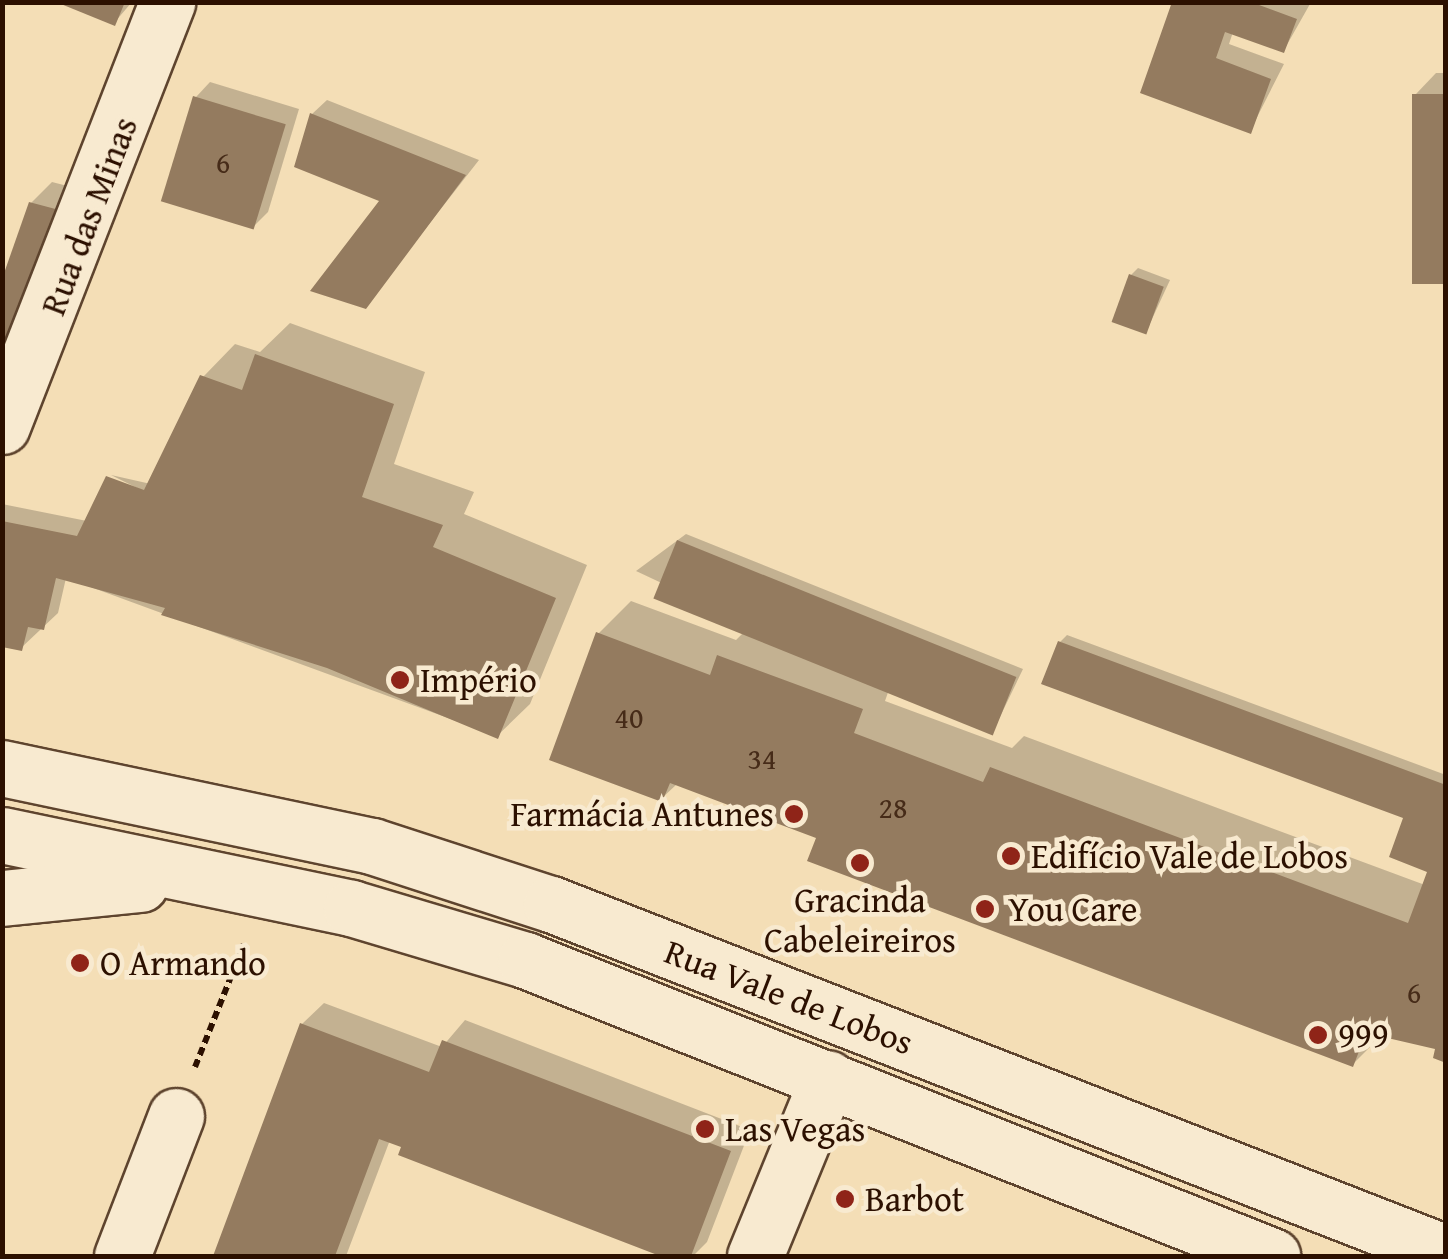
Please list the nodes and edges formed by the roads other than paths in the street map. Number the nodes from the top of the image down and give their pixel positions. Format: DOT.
graph roads {
  1 [pos="167,2"];
  2 [pos="2,426"];
  3 [pos="2,768"];
  4 [pos="118,789"];
  5 [pos="2,797"];
  6 [pos="2,835"];
  7 [pos="192,879"];
  8 [pos="2,898"];
  9 [pos="828,1078"];
  10 [pos="176,1116"];
  11 [pos="1446,1253"];
  12 [pos="122,1256"];
  13 [pos="756,1256"];
  14 [pos="1272,1256"];
  1 -- 2 [label="main road, Rua das Minas"];
  3 -- 4 [label="main road, Rua Vale de Lobos"];
  4 -- 5 [label="main road, Rua Vale de Lobos"];
  4 -- 11 [label="main road, Rua Vale de Lobos"];
  6 -- 7 [label="main road, Rua Vale de Lobos"];
  7 -- 8 [label="main road"];
  7 -- 9 [label="main road, Rua Vale de Lobos"];
  9 -- 13 [label="main road"];
  9 -- 14 [label="main road, Rua Vale de Lobos"];
  10 -- 12 [label="main road"];
}
